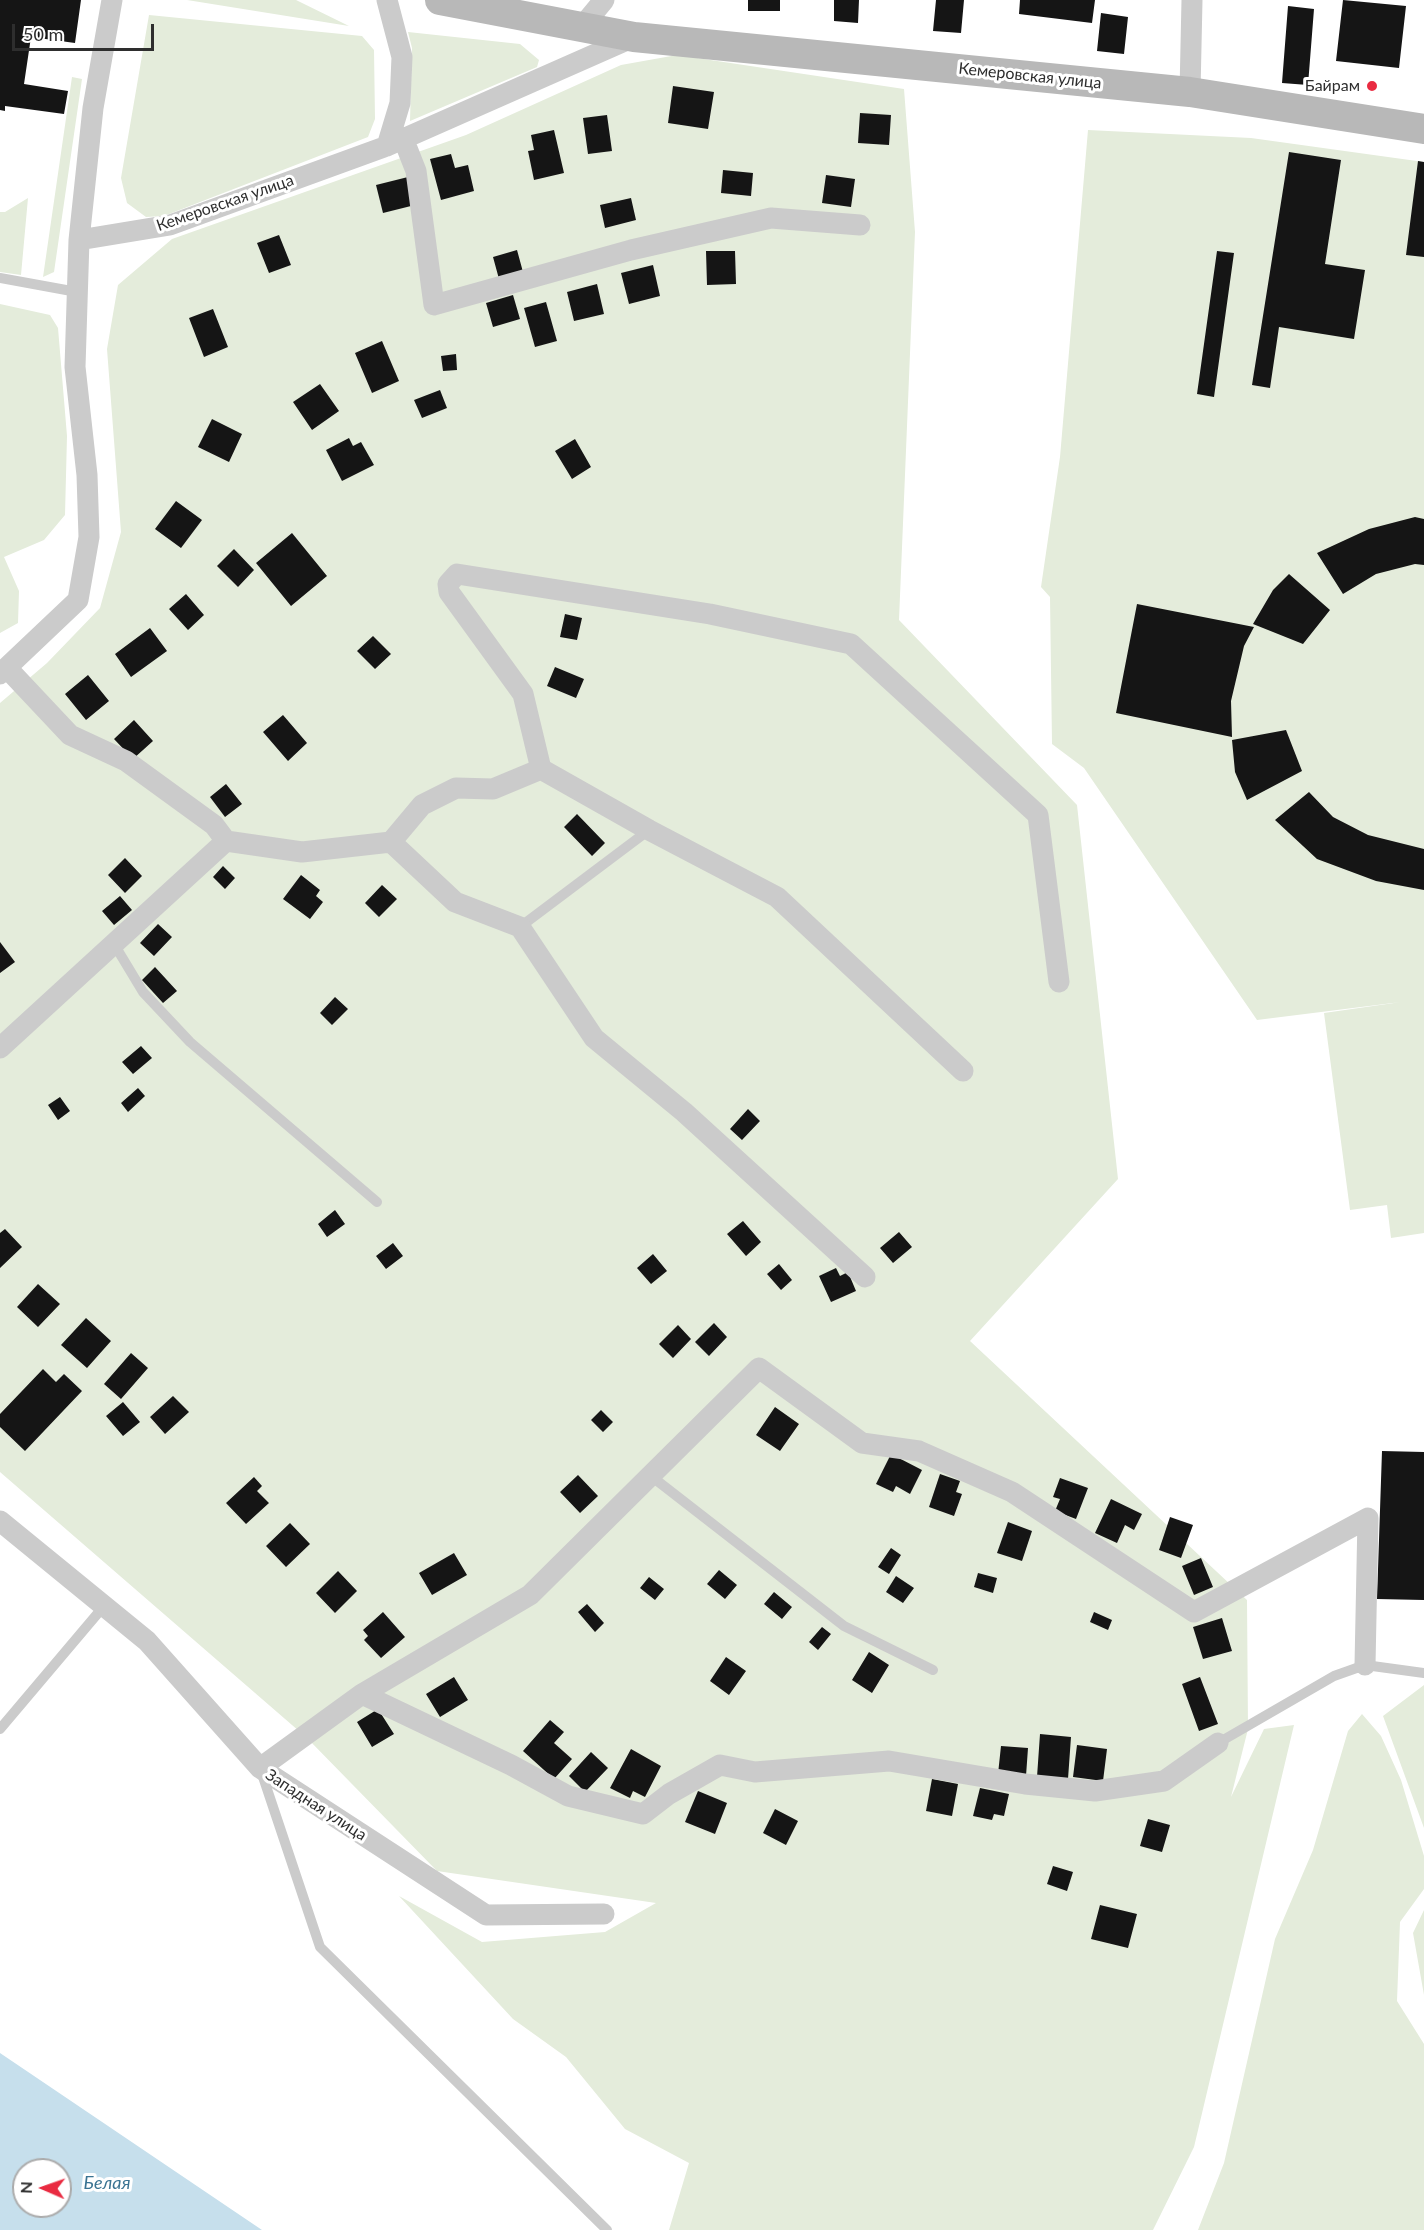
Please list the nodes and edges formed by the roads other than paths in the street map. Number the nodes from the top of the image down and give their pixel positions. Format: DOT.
graph roads {
  1 [pos="112,0"];
  2 [pos="387,0"];
  3 [pos="440,0"];
  4 [pos="604,0"];
  5 [pos="1192,0"];
  6 [pos="581,28"];
  7 [pos="633,38"];
  8 [pos="1190,92"];
  9 [pos="1424,129"];
  10 [pos="395,142"];
  11 [pos="860,225"];
  12 [pos="79,240"];
  13 [pos="0,278"];
  14 [pos="78,292"];
  15 [pos="3,671"];
  16 [pos="541,769"];
  17 [pos="649,830"];
  18 [pos="226,841"];
  19 [pos="391,842"];
  20 [pos="520,927"];
  21 [pos="114,944"];
  22 [pos="1059,982"];
  23 [pos="0,1048"];
  24 [pos="963,1071"];
  25 [pos="376,1202"];
  26 [pos="865,1276"];
  27 [pos="651,1476"];
  28 [pos="0,1521"];
  29 [pos="104,1606"];
  30 [pos="1365,1665"];
  31 [pos="933,1670"];
  32 [pos="1424,1673"];
  33 [pos="362,1694"];
  34 [pos="0,1729"];
  35 [pos="1218,1743"];
  36 [pos="260,1768"];
  37 [pos="604,1914"];
  38 [pos="607,2230"];
  1 -- 12 [label="street"];
  2 -- 10 [label="street"];
  3 -- 6 [label="main road, Кемеровская улица"];
  4 -- 6 [label="street"];
  5 -- 8 [label="street"];
  6 -- 7 [label="main road, Кемеровская улица"];
  7 -- 8 [label="main road, Кемеровская улица"];
  7 -- 10 [label="street, Кемеровская улица"];
  8 -- 9 [label="main road, Кемеровская улица"];
  10 -- 11 [label="street"];
  10 -- 12 [label="street, Кемеровская улица"];
  12 -- 14 [label="street"];
  13 -- 14 [label="lane"];
  14 -- 15 [label="street"];
  15 -- 18 [label="street"];
  16 -- 17 [label="street"];
  16 -- 19 [label="street"];
  16 -- 22 [label="street"];
  17 -- 20 [label="lane"];
  17 -- 24 [label="street"];
  18 -- 19 [label="street"];
  18 -- 21 [label="street"];
  19 -- 20 [label="street"];
  20 -- 26 [label="street"];
  21 -- 23 [label="street"];
  21 -- 25 [label="lane"];
  27 -- 30 [label="street"];
  27 -- 31 [label="lane"];
  27 -- 33 [label="street"];
  28 -- 29 [label="street, Западная улица"];
  29 -- 34 [label="lane"];
  29 -- 36 [label="street, Западная улица"];
  30 -- 32 [label="lane"];
  30 -- 35 [label="lane"];
  33 -- 35 [label="street"];
  33 -- 36 [label="street"];
  36 -- 37 [label="street, Западная улица"];
  36 -- 38 [label="lane"];
}
